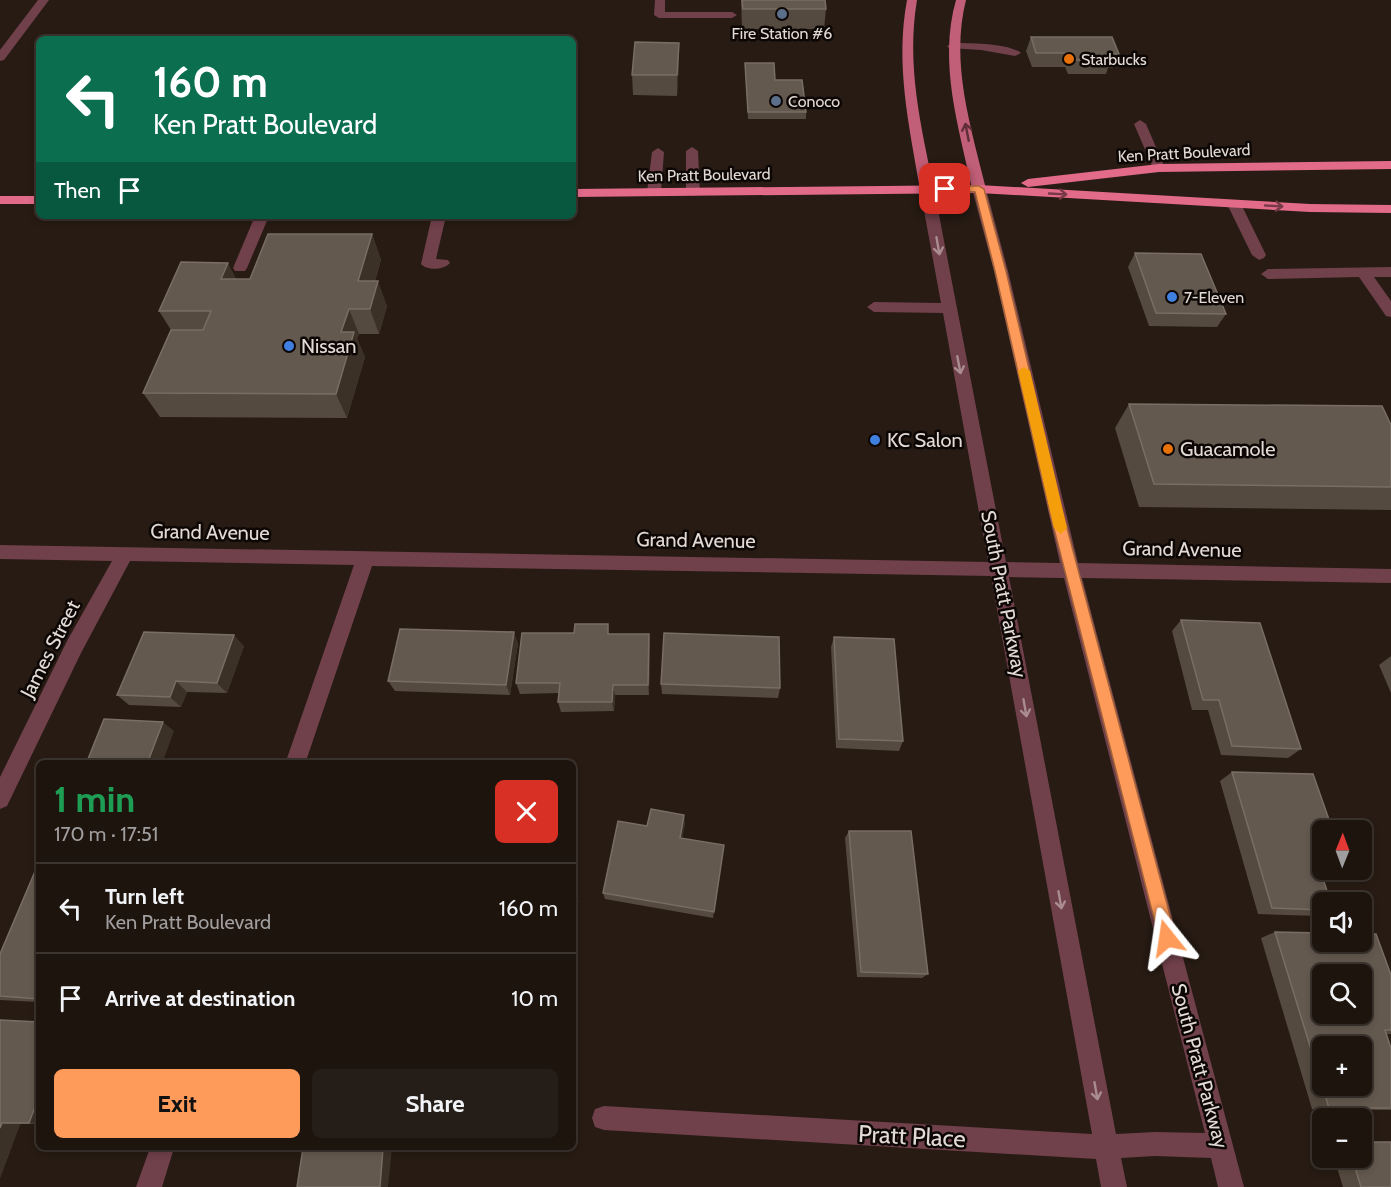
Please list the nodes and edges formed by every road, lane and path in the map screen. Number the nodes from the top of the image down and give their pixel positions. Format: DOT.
graph roads {
  1 [pos="44,0"];
  2 [pos="660,0"];
  3 [pos="912,0"];
  4 [pos="961,0"];
  5 [pos="732,15"];
  6 [pos="953,46"];
  7 [pos="1015,53"];
  8 [pos="0,58"];
  9 [pos="1140,124"];
  10 [pos="692,151"];
  11 [pos="658,152"];
  12 [pos="1391,165"];
  13 [pos="1159,168"];
  14 [pos="927,189"];
  15 [pos="979,189"];
  16 [pos="654,192"];
  17 [pos="693,192"];
  18 [pos="576,193"];
  19 [pos="36,200"];
  20 [pos="1,201"];
  21 [pos="1234,204"];
  22 [pos="1391,209"];
  23 [pos="261,219"];
  24 [pos="438,219"];
  25 [pos="1259,255"];
  26 [pos="443,264"];
  27 [pos="240,268"];
  28 [pos="1363,272"];
  29 [pos="1391,272"];
  30 [pos="1268,274"];
  31 [pos="874,307"];
  32 [pos="949,308"];
  33 [pos="1391,312"];
  34 [pos="0,552"];
  35 [pos="126,553"];
  36 [pos="366,557"];
  37 [pos="1000,568"];
  38 [pos="1071,569"];
  39 [pos="1391,576"];
  40 [pos="296,760"];
  41 [pos="0,799"];
  42 [pos="604,1118"];
  43 [pos="1221,1146"];
  44 [pos="1106,1147"];
  45 [pos="161,1150"];
  46 [pos="149,1187"];
  47 [pos="1113,1187"];
  48 [pos="1232,1187"];
  1 -- 8 [label="street"];
  2 -- 5 [label="street"];
  3 -- 14 [label="main road, South Pratt Parkway"];
  4 -- 6 [label="main road, South Pratt Parkway"];
  6 -- 7 [label="street"];
  15 -- 6 [label="main road, South Pratt Parkway, one-way"];
  9 -- 13 [label="street"];
  10 -- 17 [label="street"];
  11 -- 16 [label="street"];
  12 -- 13 [label="highway, Ken Pratt Boulevard"];
  13 -- 15 [label="highway, Ken Pratt Boulevard"];
  14 -- 15 [label="highway, Ken Pratt Boulevard"];
  14 -- 17 [label="highway, Ken Pratt Boulevard"];
  14 -- 32 [label="street, South Pratt Parkway, one-way"];
  15 -- 21 [label="highway, Ken Pratt Boulevard, one-way"];
  15 -- 38 [label="street, South Pratt Parkway"];
  16 -- 17 [label="highway, Ken Pratt Boulevard"];
  16 -- 18 [label="highway, Ken Pratt Boulevard"];
  19 -- 20 [label="highway"];
  21 -- 22 [label="highway, Ken Pratt Boulevard, one-way"];
  21 -- 25 [label="street"];
  23 -- 27 [label="street"];
  24 -- 26 [label="street"];
  28 -- 29 [label="street"];
  28 -- 30 [label="street"];
  28 -- 33 [label="street"];
  31 -- 32 [label="street"];
  32 -- 37 [label="street, South Pratt Parkway, one-way"];
  34 -- 35 [label="street, Grand Avenue"];
  35 -- 36 [label="street, Grand Avenue"];
  35 -- 41 [label="street, James Street"];
  36 -- 37 [label="street, Grand Avenue"];
  36 -- 40 [label="street"];
  37 -- 38 [label="street, Grand Avenue"];
  37 -- 44 [label="street, South Pratt Parkway, one-way"];
  38 -- 39 [label="street, Grand Avenue"];
  38 -- 43 [label="street, South Pratt Parkway"];
  42 -- 44 [label="street, Pratt Place"];
  43 -- 44 [label="street, Pratt Place"];
  43 -- 48 [label="street, South Pratt Parkway"];
  44 -- 47 [label="street, South Pratt Parkway"];
  45 -- 46 [label="street"];
}
